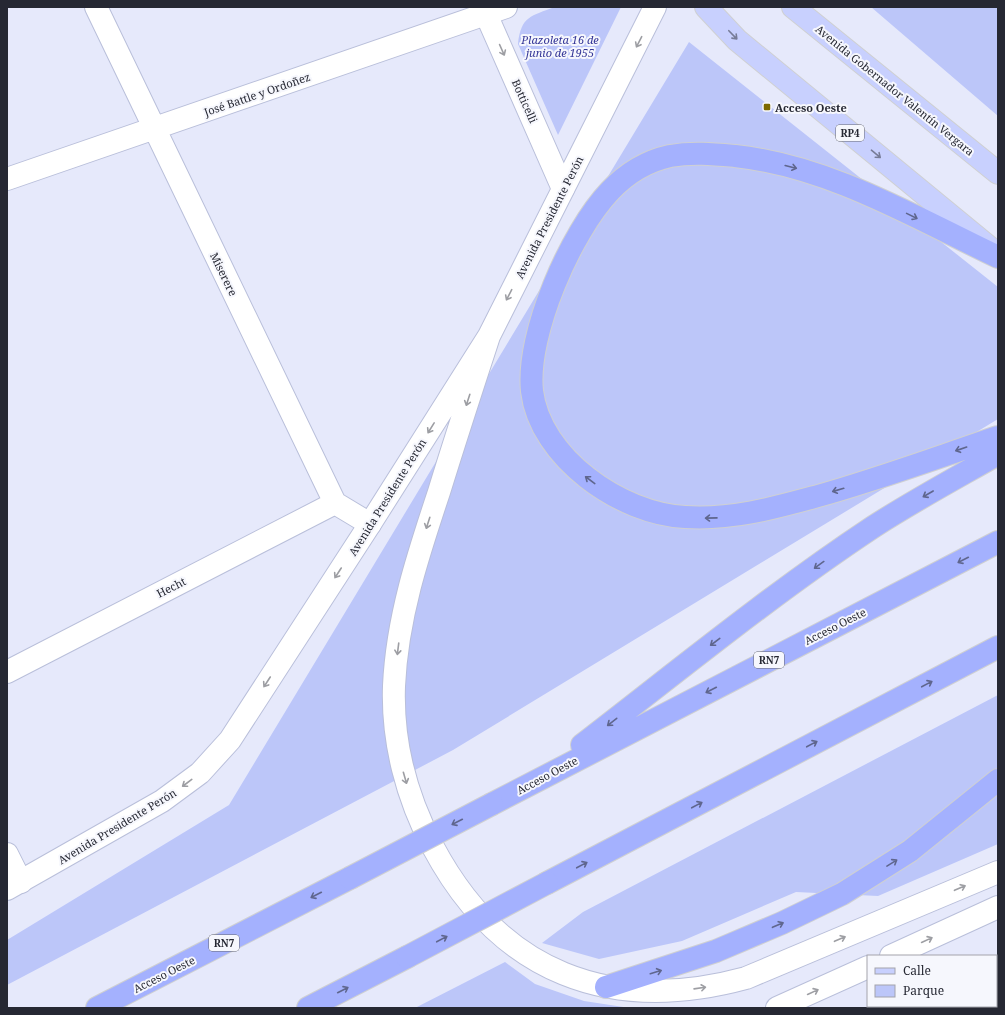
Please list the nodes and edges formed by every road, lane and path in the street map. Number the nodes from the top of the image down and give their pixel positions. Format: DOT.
graph roads {
  1 [pos="96,7"];
  2 [pos="655,7"];
  3 [pos="706,7"];
  4 [pos="793,7"];
  5 [pos="496,10"];
  6 [pos="154,129"];
  7 [pos="998,173"];
  8 [pos="7,179"];
  9 [pos="563,189"];
  10 [pos="998,256"];
  11 [pos="489,336"];
  12 [pos="998,437"];
  13 [pos="998,454"];
  14 [pos="335,503"];
  15 [pos="370,524"];
  16 [pos="998,542"];
  17 [pos="998,647"];
  18 [pos="7,672"];
  19 [pos="540,778"];
  20 [pos="998,780"];
  21 [pos="7,854"];
  22 [pos="998,872"];
  23 [pos="14,886"];
  24 [pos="998,907"];
  25 [pos="893,955"];
  26 [pos="867,966"];
  27 [pos="606,987"];
  28 [pos="97,1008"];
  29 [pos="308,1008"];
  30 [pos="777,1008"];
  1 -- 6 [label="street, Miserere"];
  2 -- 9 [label="street, Avenida Presidente Perón, one-way"];
  3 -- 10 [label="main road, RP4, one-way"];
  4 -- 7 [label="main road, Avenida Gobernador Valentín Vergara"];
  5 -- 6 [label="street, José Battle y Ordoñez"];
  5 -- 9 [label="street, Botticelli, one-way"];
  6 -- 8 [label="street, José Battle y Ordoñez"];
  6 -- 14 [label="street, Miserere"];
  9 -- 11 [label="street, Avenida Presidente Perón, one-way"];
  12 -- 10 [label="highway, one-way"];
  11 -- 15 [label="street, Avenida Presidente Perón, one-way"];
  11 -- 27 [label="street, one-way"];
  13 -- 19 [label="highway, one-way"];
  14 -- 15 [label="street"];
  14 -- 18 [label="street, Hecht"];
  15 -- 23 [label="street, Avenida Presidente Perón, one-way"];
  16 -- 19 [label="highway, Acceso Oeste / RN7, one-way"];
  29 -- 17 [label="highway, one-way, bridge"];
  19 -- 28 [label="highway, Acceso Oeste / RN7, one-way, bridge"];
  27 -- 20 [label="highway, one-way"];
  21 -- 23 [label="street"];
  27 -- 22 [label="street, one-way"];
  25 -- 24 [label="street, one-way"];
  30 -- 26 [label="street, one-way"];
}
